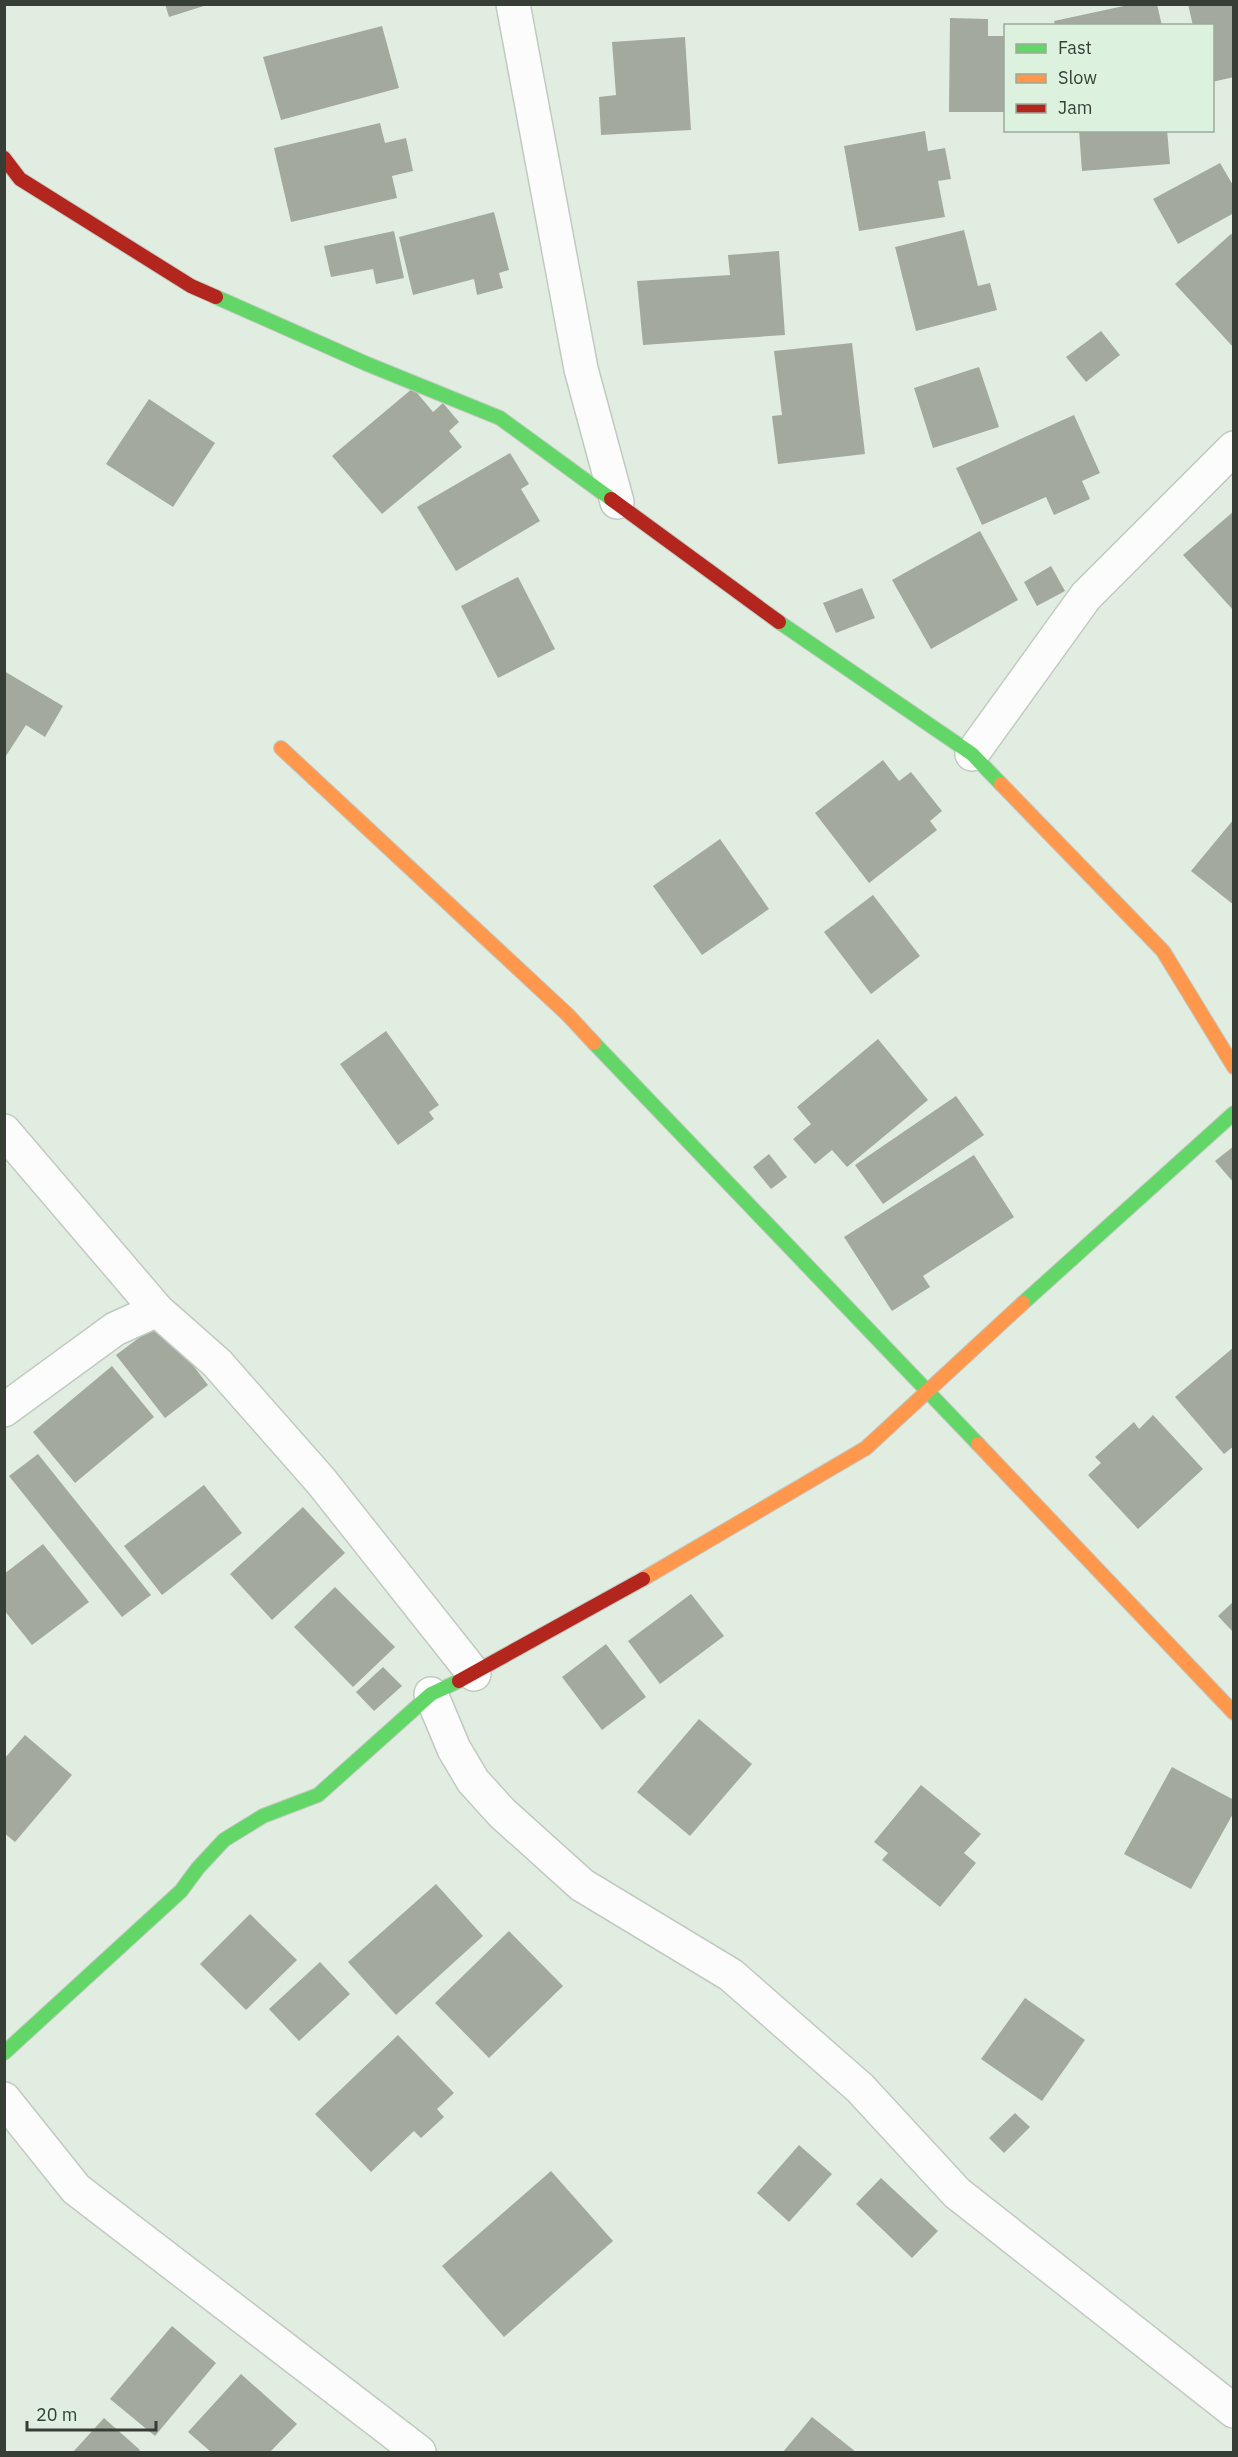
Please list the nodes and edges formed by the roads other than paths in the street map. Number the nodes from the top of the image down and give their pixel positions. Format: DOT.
graph roads {
  1 [pos="513,4"];
  2 [pos="10,177"];
  3 [pos="1233,448"];
  4 [pos="618,502"];
  5 [pos="281,748"];
  6 [pos="972,754"];
  7 [pos="1233,1067"];
  8 [pos="1233,1113"];
  9 [pos="4,1131"];
  10 [pos="157,1310"];
  11 [pos="926,1392"];
  12 [pos="4,1410"];
  13 [pos="474,1674"];
  14 [pos="431,1694"];
  15 [pos="1233,1713"];
  16 [pos="4,2053"];
  17 [pos="4,2099"];
  18 [pos="1233,2411"];
  19 [pos="419,2452"];
  1 -- 4 [label="street"];
  2 -- 4 [label="street"];
  3 -- 6 [label="street"];
  4 -- 6 [label="street"];
  5 -- 11 [label="street"];
  6 -- 7 [label="street"];
  8 -- 11 [label="street"];
  9 -- 10 [label="street"];
  10 -- 12 [label="street"];
  10 -- 13 [label="street"];
  11 -- 13 [label="street"];
  11 -- 15 [label="street"];
  13 -- 14 [label="street"];
  14 -- 16 [label="street"];
  14 -- 18 [label="street"];
  17 -- 19 [label="street"];
}
